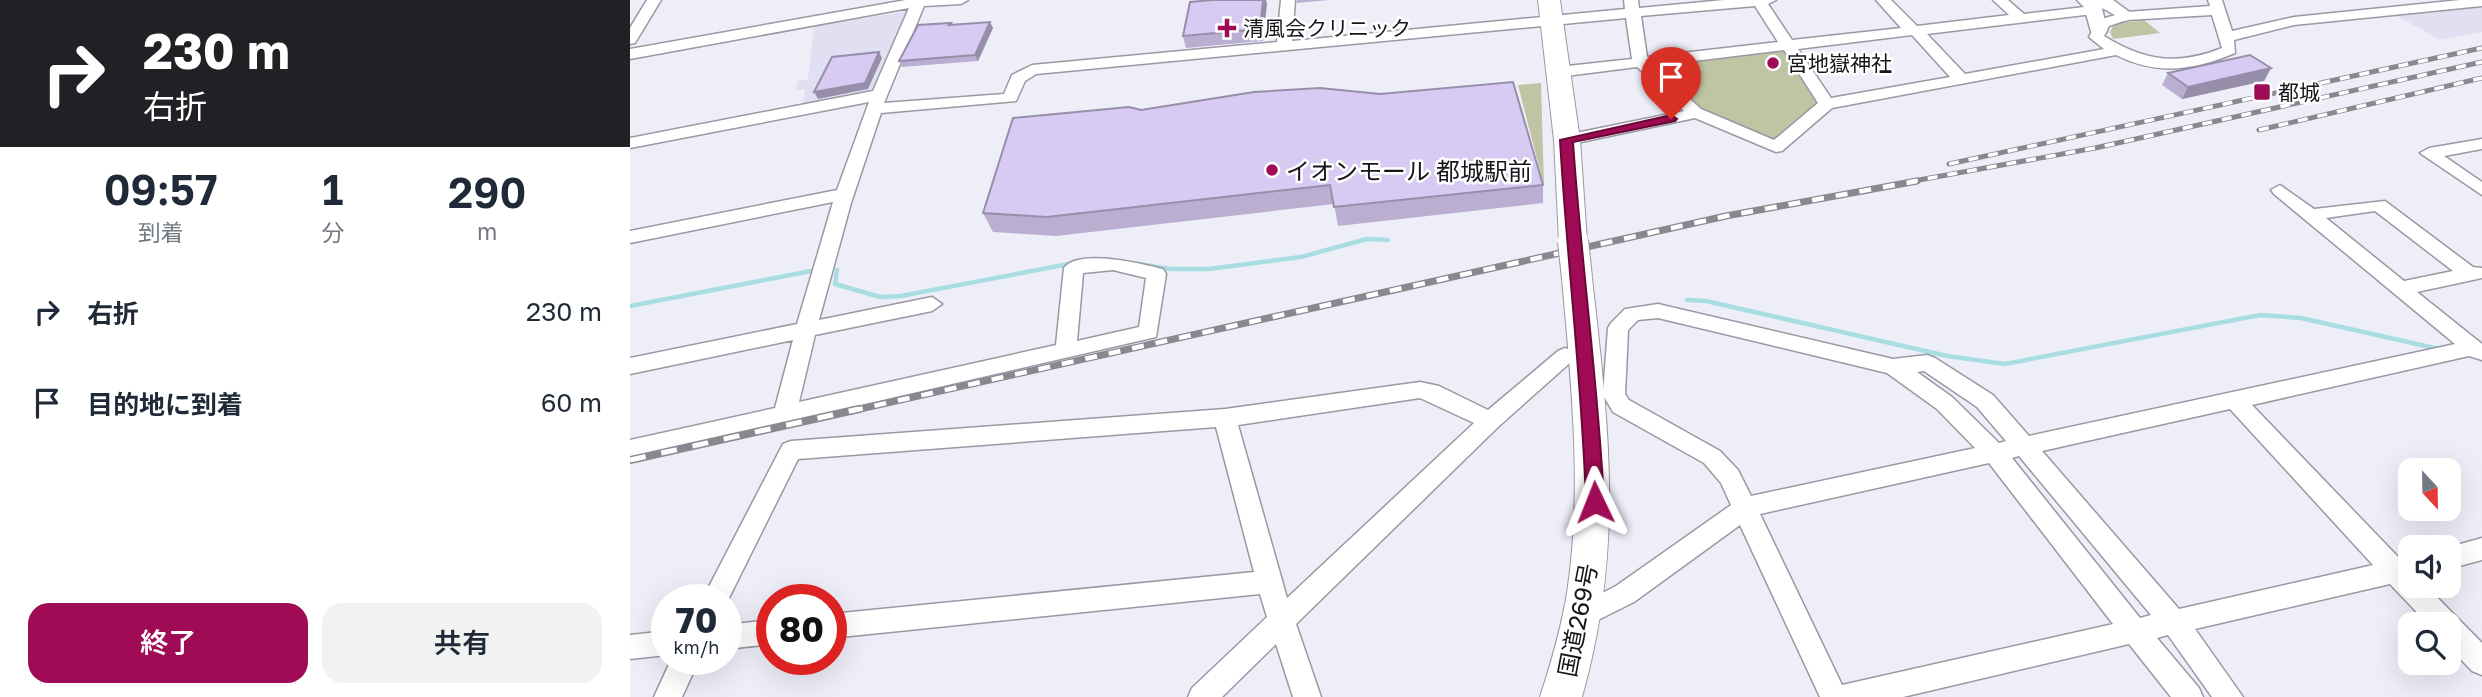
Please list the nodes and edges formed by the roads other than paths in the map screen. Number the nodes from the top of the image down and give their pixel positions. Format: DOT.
graph roads {
  1 [pos="654,0"];
  2 [pos="961,0"];
  3 [pos="1288,0"];
  4 [pos="1759,0"];
  5 [pos="1769,0"];
  6 [pos="1883,0"];
  7 [pos="2000,0"];
  8 [pos="2154,0"];
  9 [pos="2394,0"];
  10 [pos="919,1"];
  11 [pos="2482,2"];
  12 [pos="2093,3"];
  13 [pos="2211,5"];
  14 [pos="1632,6"];
  15 [pos="2408,8"];
  16 [pos="1551,10"];
  17 [pos="2064,13"];
  18 [pos="2165,13"];
  19 [pos="2126,16"];
  20 [pos="2022,19"];
  21 [pos="1914,31"];
  22 [pos="2097,34"];
  23 [pos="2227,37"];
  24 [pos="630,40"];
  25 [pos="1788,45"];
  26 [pos="1284,46"];
  27 [pos="2116,51"];
  28 [pos="630,54"];
  29 [pos="1640,62"];
  30 [pos="1558,72"];
  31 [pos="1960,78"];
  32 [pos="875,102"];
  33 [pos="1827,104"];
  34 [pos="1697,113"];
  35 [pos="1567,140"];
  36 [pos="630,143"];
  37 [pos="2482,144"];
  38 [pos="2280,190"];
  39 [pos="2482,190"];
  40 [pos="846,194"];
  41 [pos="2311,215"];
  42 [pos="630,237"];
  43 [pos="2476,273"];
  44 [pos="2398,289"];
  45 [pos="932,304"];
  46 [pos="805,330"];
  47 [pos="1066,350"];
  48 [pos="2477,352"];
  49 [pos="1565,356"];
  50 [pos="630,366"];
  51 [pos="1893,367"];
  52 [pos="2235,401"];
  53 [pos="785,414"];
  54 [pos="1225,418"];
  55 [pos="1490,421"];
  56 [pos="2025,445"];
  57 [pos="630,449"];
  58 [pos="1995,453"];
  59 [pos="1746,507"];
  60 [pos="2482,549"];
  61 [pos="2461,555"];
  62 [pos="2398,565"];
  63 [pos="2398,570"];
  64 [pos="1269,582"];
  65 [pos="723,584"];
  66 [pos="2425,598"];
  67 [pos="2436,612"];
  68 [pos="1582,616"];
  69 [pos="1282,620"];
  70 [pos="2173,621"];
  71 [pos="847,624"];
  72 [pos="2133,631"];
  73 [pos="2461,640"];
  74 [pos="651,645"];
  75 [pos="630,647"];
  76 [pos="2482,662"];
  77 [pos="678,675"];
  78 [pos="668,697"];
  79 [pos="1202,697"];
  80 [pos="1307,697"];
  81 [pos="1561,697"];
  82 [pos="1834,697"];
  83 [pos="1845,697"];
  84 [pos="2189,697"];
  85 [pos="2229,697"];
  1 -- 24 [label="street"];
  2 -- 10 [label="street"];
  3 -- 26 [label="street"];
  4 -- 5 [label="street"];
  4 -- 14 [label="street"];
  4 -- 25 [label="street"];
  6 -- 21 [label="street"];
  7 -- 20 [label="street"];
  8 -- 18 [label="street"];
  9 -- 15 [label="street"];
  10 -- 28 [label="street"];
  10 -- 32 [label="street"];
  11 -- 15 [label="street"];
  12 -- 17 [label="street"];
  12 -- 19 [label="main road"];
  12 -- 22 [label="main road"];
  13 -- 18 [label="street"];
  13 -- 23 [label="street"];
  14 -- 16 [label="street"];
  14 -- 29 [label="street"];
  15 -- 23 [label="street"];
  16 -- 26 [label="street"];
  16 -- 30 [label="highway, 国道269号"];
  17 -- 20 [label="street"];
  17 -- 22 [label="street"];
  18 -- 19 [label="street"];
  19 -- 22 [label="street"];
  20 -- 21 [label="street"];
  21 -- 25 [label="street"];
  21 -- 31 [label="street"];
  22 -- 27 [label="street"];
  23 -- 27 [label="street"];
  25 -- 29 [label="street"];
  25 -- 33 [label="street"];
  26 -- 32 [label="street"];
  27 -- 31 [label="street"];
  29 -- 30 [label="street"];
  29 -- 34 [label="street"];
  30 -- 35 [label="highway, 国道269号"];
  31 -- 33 [label="street"];
  32 -- 36 [label="street"];
  32 -- 40 [label="street"];
  33 -- 34 [label="street"];
  34 -- 35 [label="street"];
  35 -- 68 [label="highway, 国道269号, bridge"];
  37 -- 39 [label="street"];
  38 -- 41 [label="street"];
  40 -- 42 [label="street"];
  40 -- 46 [label="street"];
  41 -- 43 [label="street"];
  41 -- 44 [label="street"];
  43 -- 44 [label="street"];
  44 -- 48 [label="street"];
  45 -- 46 [label="street"];
  46 -- 50 [label="street"];
  46 -- 53 [label="street"];
  47 -- 47 [label="street"];
  47 -- 53 [label="street"];
  48 -- 52 [label="street"];
  49 -- 55 [label="street"];
  51 -- 56 [label="street"];
  51 -- 58 [label="street"];
  51 -- 59 [label="street"];
  52 -- 56 [label="street"];
  52 -- 62 [label="street"];
  53 -- 57 [label="street"];
  54 -- 55 [label="street"];
  54 -- 64 [label="street"];
  54 -- 65 [label="street"];
  55 -- 69 [label="street"];
  56 -- 58 [label="street"];
  56 -- 70 [label="street"];
  58 -- 59 [label="street"];
  58 -- 72 [label="street"];
  59 -- 68 [label="street"];
  59 -- 82 [label="street"];
  60 -- 61 [label="street"];
  63 -- 70 [label="street"];
  64 -- 69 [label="street"];
  64 -- 71 [label="street"];
  66 -- 67 [label="street"];
  68 -- 81 [label="highway, 国道269号"];
  69 -- 79 [label="street"];
  69 -- 80 [label="street"];
  70 -- 72 [label="street"];
  70 -- 85 [label="street"];
  72 -- 83 [label="street"];
  72 -- 84 [label="street"];
  73 -- 76 [label="street"];
  74 -- 75 [label="street"];
  77 -- 78 [label="street"];
}
